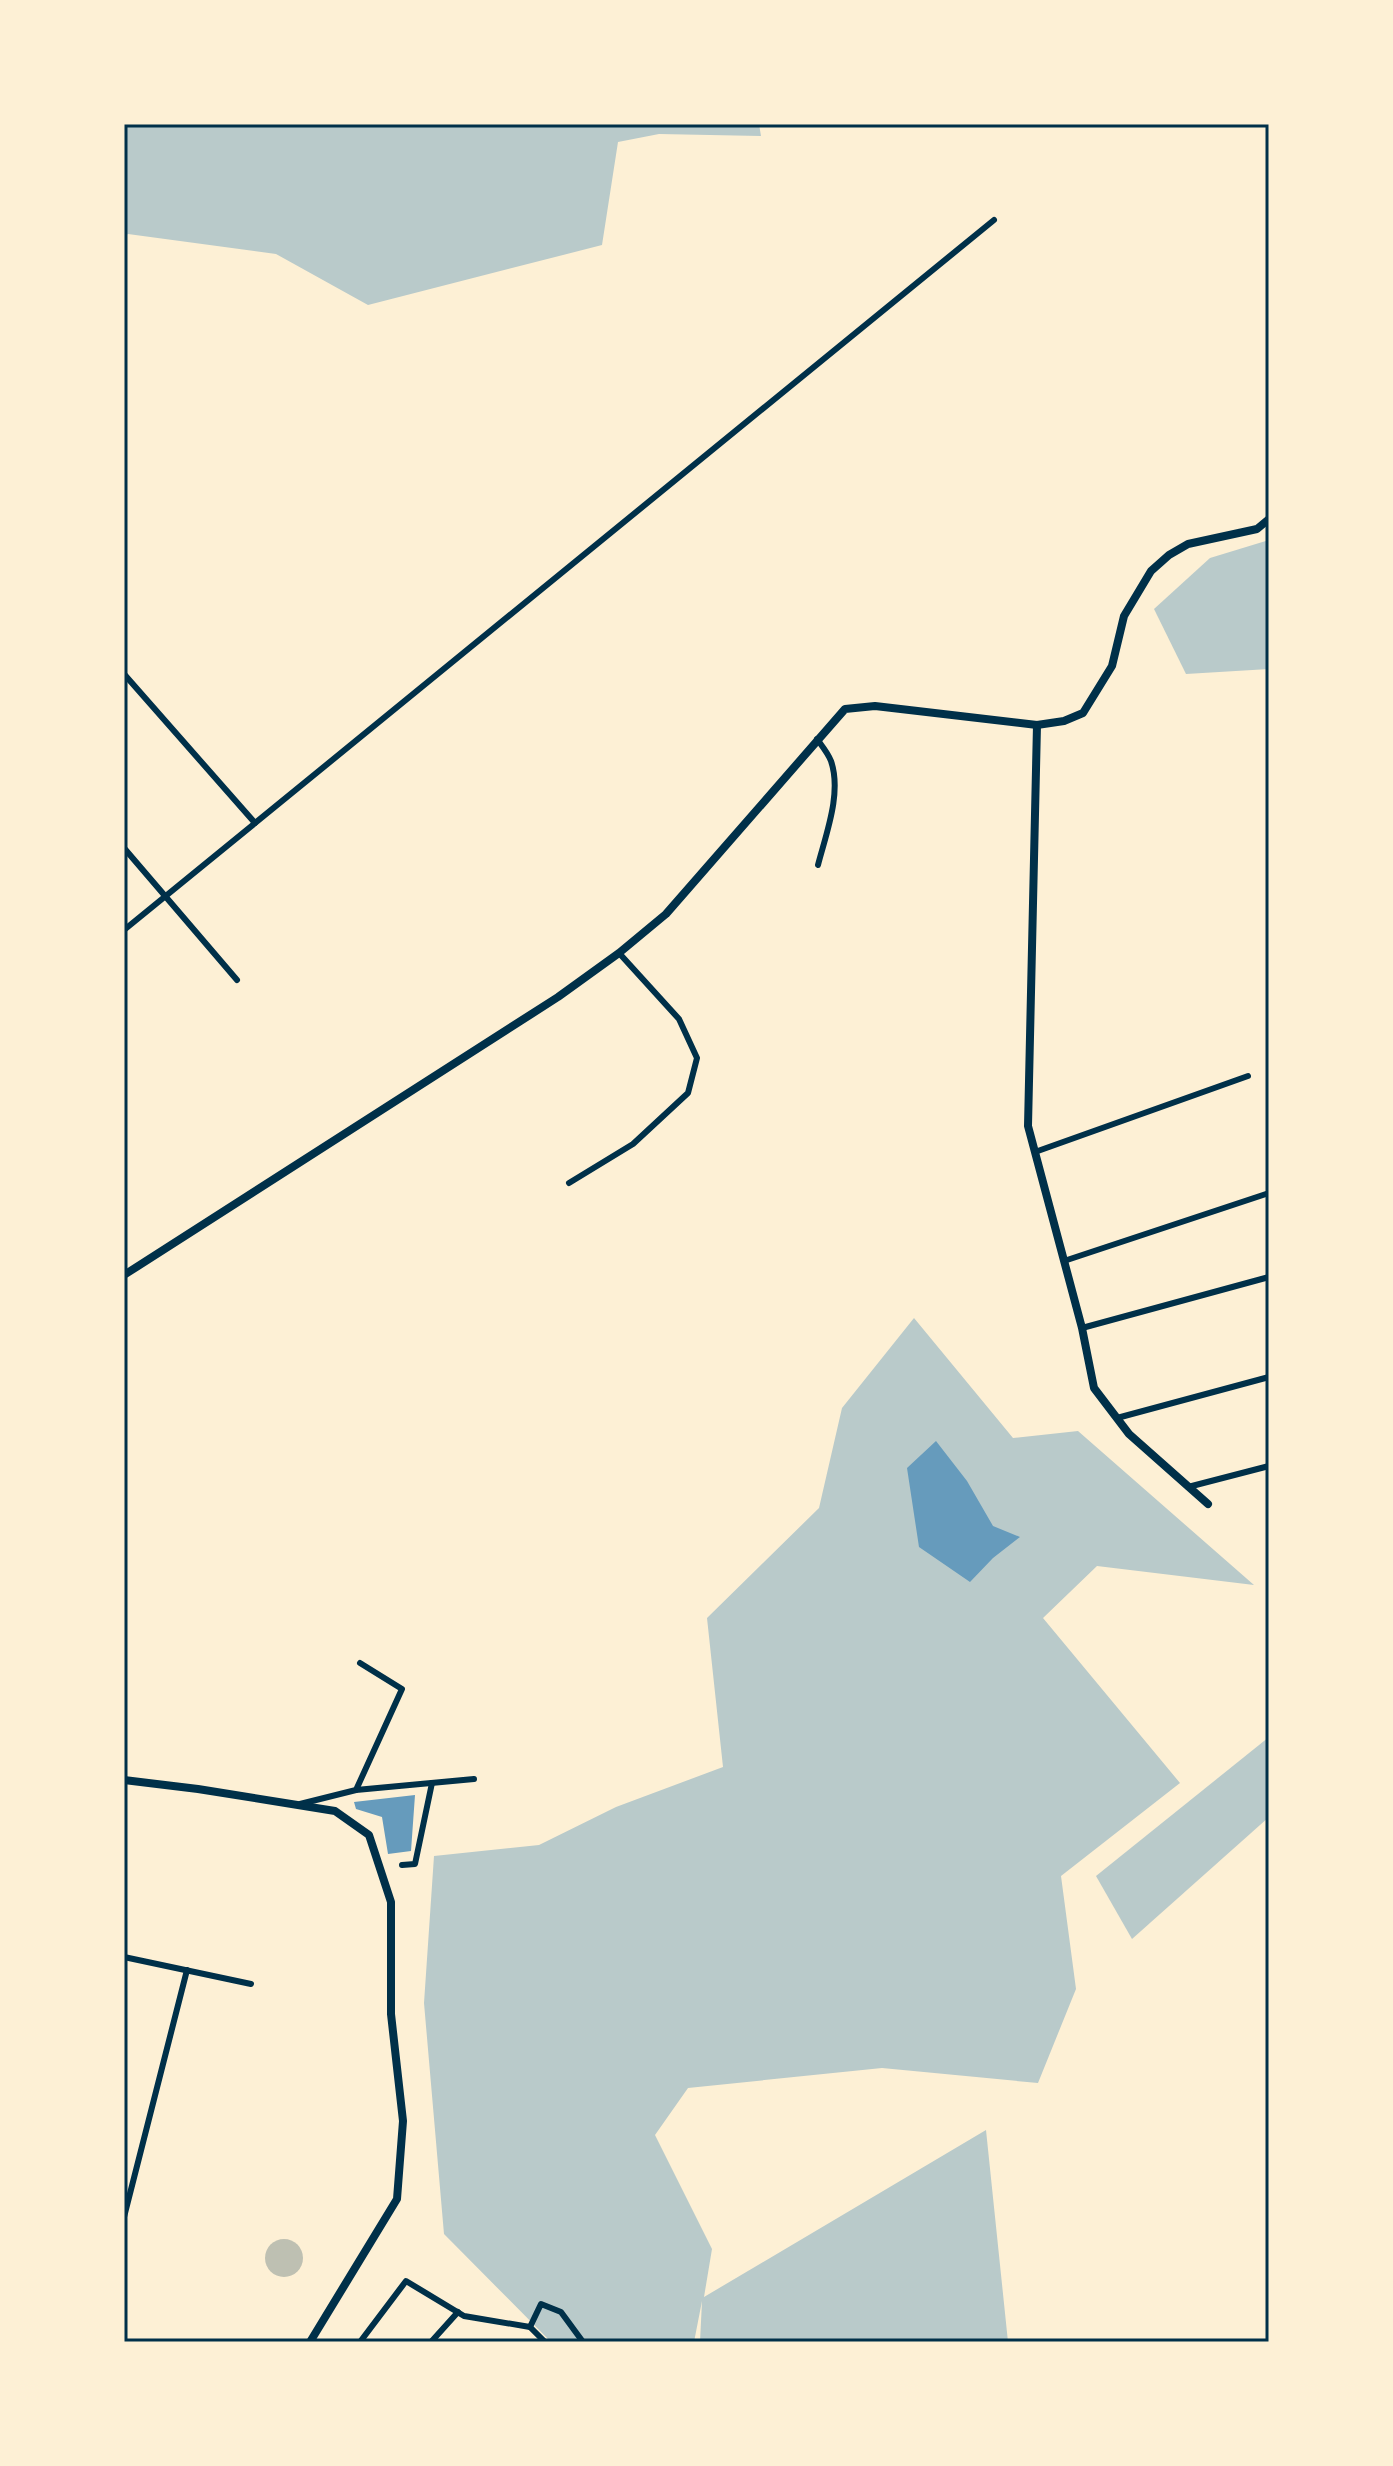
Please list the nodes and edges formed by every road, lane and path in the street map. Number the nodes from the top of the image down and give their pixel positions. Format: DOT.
graph roads {
  1 [pos="994,220"];
  2 [pos="1269,519"];
  3 [pos="124,674"];
  4 [pos="1037,725"];
  5 [pos="817,739"];
  6 [pos="255,823"];
  7 [pos="124,848"];
  8 [pos="818,865"];
  9 [pos="165,896"];
  10 [pos="124,930"];
  11 [pos="619,953"];
  12 [pos="237,980"];
  13 [pos="1248,1076"];
  14 [pos="1035,1152"];
  15 [pos="569,1183"];
  16 [pos="1269,1193"];
  17 [pos="1064,1261"];
  18 [pos="124,1275"];
  19 [pos="1269,1277"];
  20 [pos="1082,1328"];
  21 [pos="1269,1377"];
  22 [pos="1117,1418"];
  23 [pos="1269,1466"];
  24 [pos="1188,1487"];
  25 [pos="1208,1504"];
  26 [pos="360,1663"];
  27 [pos="474,1779"];
  28 [pos="124,1780"];
  29 [pos="432,1783"];
  30 [pos="356,1790"];
  31 [pos="297,1804"];
  32 [pos="402,1865"];
  33 [pos="124,1957"];
  34 [pos="187,1970"];
  35 [pos="251,1984"];
  36 [pos="124,2217"];
  37 [pos="458,2312"];
  38 [pos="530,2327"];
  39 [pos="361,2341"];
  40 [pos="310,2342"];
  41 [pos="431,2342"];
  42 [pos="545,2342"];
  43 [pos="583,2342"];
  1 -- 6 [label="lane"];
  2 -- 4 [label="street"];
  3 -- 6 [label="lane"];
  4 -- 5 [label="street"];
  4 -- 14 [label="street"];
  5 -- 8 [label="lane"];
  5 -- 11 [label="street"];
  6 -- 9 [label="lane"];
  7 -- 9 [label="lane"];
  9 -- 10 [label="lane"];
  9 -- 12 [label="lane"];
  11 -- 15 [label="lane"];
  11 -- 18 [label="street"];
  13 -- 14 [label="lane"];
  14 -- 17 [label="street"];
  16 -- 17 [label="lane"];
  17 -- 20 [label="street"];
  19 -- 20 [label="lane"];
  20 -- 22 [label="street"];
  21 -- 22 [label="lane"];
  22 -- 24 [label="street"];
  23 -- 24 [label="lane"];
  24 -- 25 [label="street"];
  26 -- 30 [label="lane"];
  27 -- 29 [label="lane"];
  28 -- 31 [label="street"];
  29 -- 30 [label="lane"];
  29 -- 32 [label="lane"];
  30 -- 31 [label="lane"];
  31 -- 40 [label="street"];
  33 -- 34 [label="lane"];
  34 -- 35 [label="lane"];
  34 -- 36 [label="lane"];
  37 -- 38 [label="lane"];
  37 -- 39 [label="lane"];
  37 -- 41 [label="lane"];
  38 -- 42 [label="lane"];
  38 -- 43 [label="lane"];
}
